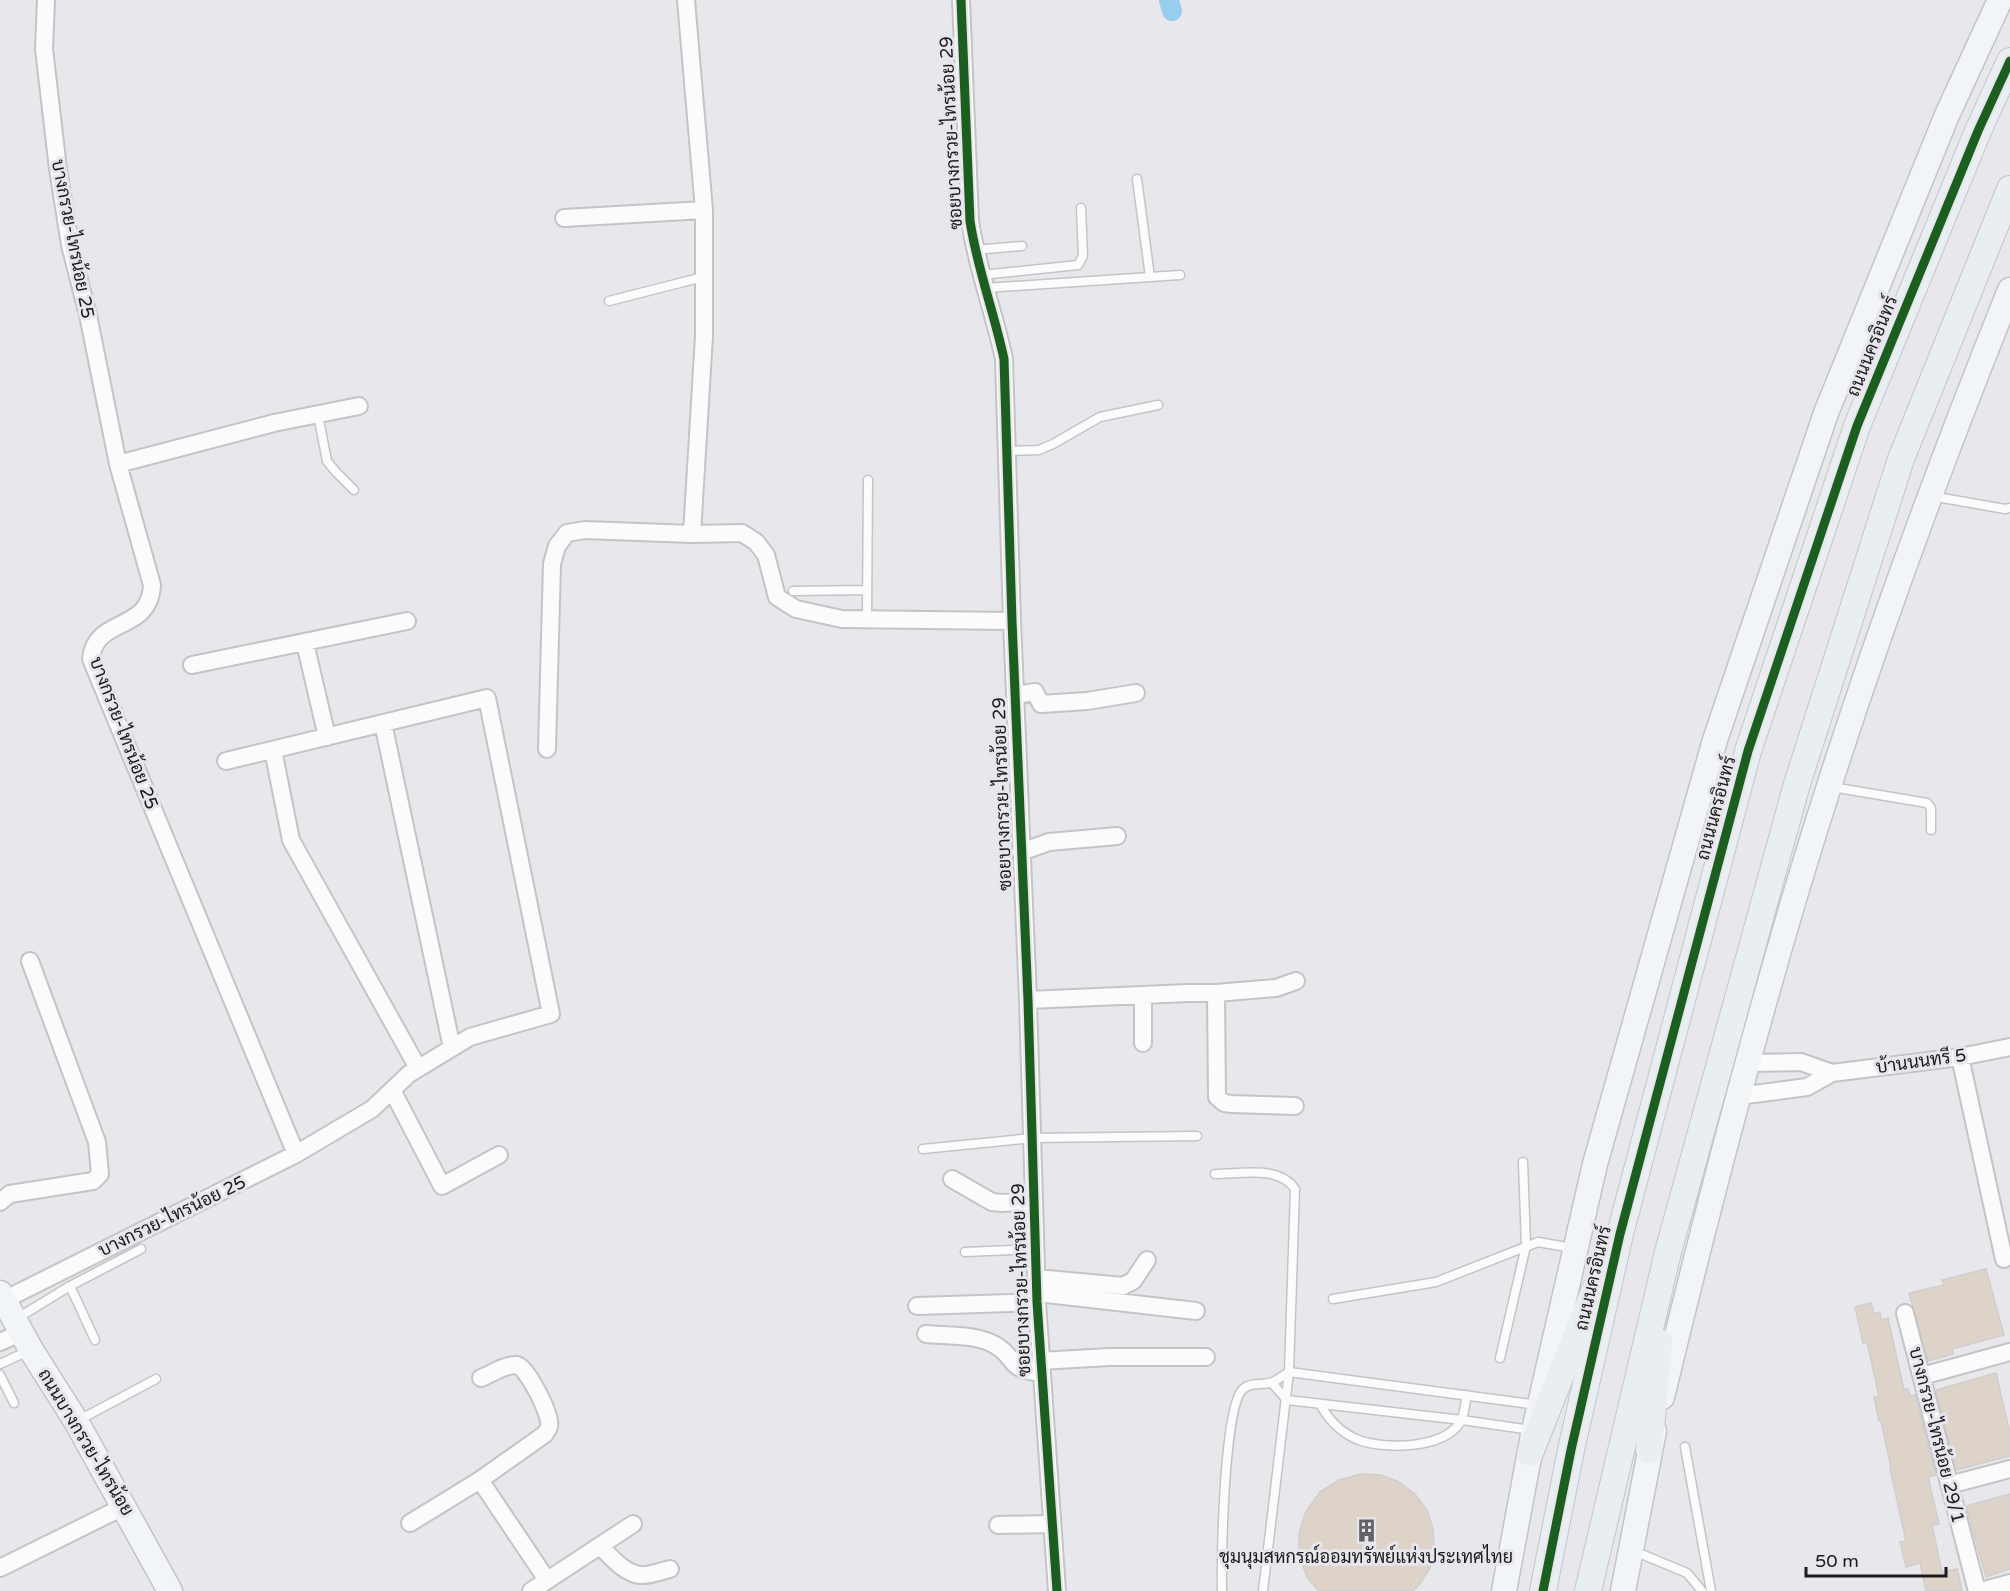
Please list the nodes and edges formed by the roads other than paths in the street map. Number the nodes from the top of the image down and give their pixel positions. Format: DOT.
graph roads {
  1 [pos="46,0"];
  2 [pos="686,0"];
  3 [pos="961,0"];
  4 [pos="2001,0"];
  5 [pos="2010,61"];
  6 [pos="1137,179"];
  7 [pos="2010,189"];
  8 [pos="1081,208"];
  9 [pos="704,210"];
  10 [pos="564,218"];
  11 [pos="1022,246"];
  12 [pos="975,250"];
  13 [pos="1180,275"];
  14 [pos="703,277"];
  15 [pos="1150,277"];
  16 [pos="984,282"];
  17 [pos="2010,290"];
  18 [pos="609,301"];
  19 [pos="2004,320"];
  20 [pos="1158,405"];
  21 [pos="359,406"];
  22 [pos="318,415"];
  23 [pos="1007,451"];
  24 [pos="118,464"];
  25 [pos="868,480"];
  26 [pos="354,490"];
  27 [pos="1930,495"];
  28 [pos="2010,508"];
  29 [pos="692,534"];
  30 [pos="867,590"];
  31 [pos="793,591"];
  32 [pos="867,619"];
  33 [pos="407,621"];
  34 [pos="1012,621"];
  35 [pos="305,643"];
  36 [pos="192,665"];
  37 [pos="1136,693"];
  38 [pos="1015,695"];
  39 [pos="383,723"];
  40 [pos="327,737"];
  41 [pos="547,749"];
  42 [pos="273,750"];
  43 [pos="226,761"];
  44 [pos="1829,787"];
  45 [pos="1931,830"];
  46 [pos="1117,836"];
  47 [pos="1021,852"];
  48 [pos="30,961"];
  49 [pos="1296,981"];
  50 [pos="1216,993"];
  51 [pos="1143,996"];
  52 [pos="1028,1000"];
  53 [pos="1143,1044"];
  54 [pos="2010,1047"];
  55 [pos="452,1048"];
  56 [pos="1960,1057"];
  57 [pos="1748,1063"];
  58 [pos="418,1068"];
  59 [pos="1832,1072"];
  60 [pos="392,1090"];
  61 [pos="1739,1096"];
  62 [pos="1295,1106"];
  63 [pos="1197,1136"];
  64 [pos="1032,1138"];
  65 [pos="923,1149"];
  66 [pos="296,1154"];
  67 [pos="499,1155"];
  68 [pos="1523,1162"];
  69 [pos="1215,1174"];
  70 [pos="952,1179"];
  71 [pos="1034,1201"];
  72 [pos="0,1202"];
  73 [pos="1620,1234"];
  74 [pos="1526,1246"];
  75 [pos="141,1249"];
  76 [pos="1036,1249"];
  77 [pos="1576,1249"];
  78 [pos="965,1252"];
  79 [pos="1668,1252"];
  80 [pos="1147,1260"];
  81 [pos="2004,1260"];
  82 [pos="70,1286"];
  83 [pos="1037,1291"];
  84 [pos="1333,1299"];
  85 [pos="917,1306"];
  86 [pos="1196,1311"];
  87 [pos="1905,1313"];
  88 [pos="12,1323"];
  89 [pos="926,1334"];
  90 [pos="95,1340"];
  91 [pos="2010,1352"];
  92 [pos="1206,1357"];
  93 [pos="1500,1358"];
  94 [pos="0,1365"];
  95 [pos="1040,1367"];
  96 [pos="1289,1372"];
  97 [pos="0,1375"];
  98 [pos="1922,1376"];
  99 [pos="482,1378"];
  100 [pos="156,1379"];
  101 [pos="1272,1383"];
  102 [pos="1467,1395"];
  103 [pos="1287,1400"];
  104 [pos="14,1403"];
  105 [pos="1320,1404"];
  106 [pos="1540,1405"];
  107 [pos="1462,1420"];
  108 [pos="76,1421"];
  109 [pos="1532,1442"];
  110 [pos="1685,1447"];
  111 [pos="1649,1450"];
  112 [pos="2010,1469"];
  113 [pos="480,1480"];
  114 [pos="1950,1485"];
  115 [pos="125,1506"];
  116 [pos="410,1523"];
  117 [pos="633,1524"];
  118 [pos="1052,1524"];
  119 [pos="998,1525"];
  120 [pos="600,1546"];
  121 [pos="1631,1550"];
  122 [pos="0,1568"];
  123 [pos="670,1569"];
  124 [pos="547,1580"];
  125 [pos="2010,1583"];
  126 [pos="170,1591"];
  127 [pos="531,1591"];
  128 [pos="1057,1591"];
  129 [pos="1222,1591"];
  130 [pos="1263,1591"];
  131 [pos="1504,1591"];
  132 [pos="1543,1591"];
  133 [pos="1588,1591"];
  134 [pos="1623,1591"];
  135 [pos="1702,1591"];
  136 [pos="1711,1591"];
  137 [pos="1979,1591"];
  1 -- 24 [label="street, บางกรวย-ไทรน้อย 25"];
  2 -- 9 [label="street"];
  3 -- 12 [label="street, ซอยบางกรวย-ไทรน้อย 29"];
  4 -- 77 [label="main road, ถนนนครอินทร์"];
  5 -- 73 [label="main road, ถนนนครอินทร์"];
  6 -- 15 [label="lane"];
  7 -- 79 [label="main road"];
  8 -- 16 [label="lane"];
  9 -- 10 [label="street"];
  9 -- 14 [label="street"];
  11 -- 12 [label="lane"];
  12 -- 16 [label="street, ซอยบางกรวย-ไทรน้อย 29"];
  13 -- 15 [label="lane"];
  14 -- 18 [label="lane"];
  14 -- 29 [label="street"];
  15 -- 16 [label="lane"];
  16 -- 23 [label="street, ซอยบางกรวย-ไทรน้อย 29"];
  17 -- 19 [label="main road"];
  19 -- 27 [label="main road"];
  20 -- 23 [label="lane"];
  21 -- 22 [label="street"];
  22 -- 24 [label="street"];
  22 -- 26 [label="lane"];
  23 -- 34 [label="street, ซอยบางกรวย-ไทรน้อย 29"];
  24 -- 66 [label="street, บางกรวย-ไทรน้อย 25"];
  25 -- 30 [label="lane"];
  27 -- 28 [label="lane"];
  27 -- 44 [label="main road"];
  29 -- 32 [label="street"];
  29 -- 41 [label="street"];
  30 -- 31 [label="lane"];
  30 -- 32 [label="lane"];
  32 -- 34 [label="street"];
  33 -- 35 [label="street"];
  34 -- 38 [label="street, ซอยบางกรวย-ไทรน้อย 29"];
  35 -- 36 [label="street"];
  35 -- 40 [label="street"];
  37 -- 38 [label="street"];
  38 -- 47 [label="street, ซอยบางกรวย-ไทรน้อย 29"];
  39 -- 40 [label="street"];
  39 -- 55 [label="street"];
  39 -- 55 [label="street"];
  40 -- 42 [label="street"];
  42 -- 43 [label="street"];
  42 -- 58 [label="street"];
  44 -- 45 [label="lane"];
  44 -- 57 [label="main road"];
  46 -- 47 [label="street"];
  47 -- 52 [label="street, ซอยบางกรวย-ไทรน้อย 29"];
  48 -- 72 [label="street"];
  49 -- 50 [label="street"];
  50 -- 51 [label="street"];
  50 -- 62 [label="street"];
  51 -- 52 [label="street"];
  51 -- 53 [label="street"];
  52 -- 64 [label="street, ซอยบางกรวย-ไทรน้อย 29"];
  54 -- 56 [label="street, บ้านนนทรี 5"];
  55 -- 58 [label="street"];
  56 -- 59 [label="street, บ้านนนทรี 5"];
  56 -- 81 [label="street"];
  57 -- 59 [label="street, บ้านนนทรี 5"];
  57 -- 61 [label="main road"];
  58 -- 60 [label="street"];
  59 -- 61 [label="street, บ้านนนทรี 5"];
  60 -- 66 [label="street"];
  60 -- 67 [label="street"];
  61 -- 111 [label="main road"];
  63 -- 64 [label="lane"];
  64 -- 65 [label="lane"];
  64 -- 71 [label="street, ซอยบางกรวย-ไทรน้อย 29"];
  66 -- 88 [label="street, บางกรวย-ไทรน้อย 25"];
  68 -- 74 [label="lane"];
  69 -- 96 [label="lane"];
  70 -- 71 [label="street"];
  71 -- 76 [label="street, ซอยบางกรวย-ไทรน้อย 29"];
  73 -- 109 [label="main road"];
  73 -- 132 [label="main road, ถนนนครอินทร์"];
  74 -- 77 [label="lane"];
  74 -- 84 [label="lane"];
  74 -- 93 [label="lane"];
  75 -- 82 [label="lane"];
  76 -- 78 [label="lane"];
  76 -- 83 [label="street, ซอยบางกรวย-ไทรน้อย 29"];
  77 -- 106 [label="main road, ถนนนครอินทร์"];
  79 -- 111 [label="main road"];
  79 -- 133 [label="main road"];
  80 -- 83 [label="street"];
  82 -- 88 [label="lane"];
  82 -- 90 [label="lane"];
  83 -- 85 [label="street"];
  83 -- 86 [label="street"];
  83 -- 95 [label="street, ซอยบางกรวย-ไทรน้อย 29"];
  87 -- 98 [label="street, บางกรวย-ไทรน้อย 29/1"];
  88 -- 94 [label="lane"];
  88 -- 108 [label="main road, ถนนบางกรวย-ไทรน้อย"];
  89 -- 95 [label="street"];
  91 -- 98 [label="street"];
  92 -- 95 [label="street"];
  95 -- 118 [label="street, ซอยบางกรวย-ไทรน้อย 29"];
  96 -- 101 [label="lane"];
  96 -- 102 [label="lane"];
  96 -- 103 [label="lane"];
  97 -- 104 [label="lane"];
  98 -- 114 [label="street, บางกรวย-ไทรน้อย 29/1"];
  99 -- 113 [label="street"];
  100 -- 108 [label="lane"];
  101 -- 103 [label="lane"];
  101 -- 129 [label="lane"];
  102 -- 106 [label="lane"];
  102 -- 107 [label="lane"];
  103 -- 105 [label="lane"];
  103 -- 130 [label="lane"];
  105 -- 107 [label="lane"];
  105 -- 107 [label="lane"];
  106 -- 109 [label="main road, ถนนนครอินทร์"];
  107 -- 109 [label="lane"];
  108 -- 115 [label="main road, ถนนบางกรวย-ไทรน้อย"];
  109 -- 131 [label="main road, ถนนนครอินทร์"];
  110 -- 136 [label="lane"];
  111 -- 121 [label="main road"];
  112 -- 114 [label="street"];
  113 -- 116 [label="street"];
  113 -- 124 [label="street"];
  114 -- 137 [label="street, บางกรวย-ไทรน้อย 29/1"];
  115 -- 122 [label="street"];
  115 -- 126 [label="main road, ถนนบางกรวย-ไทรน้อย"];
  117 -- 120 [label="street"];
  118 -- 119 [label="street"];
  118 -- 128 [label="street, ซอยบางกรวย-ไทรน้อย 29"];
  120 -- 123 [label="street"];
  120 -- 124 [label="street"];
  121 -- 134 [label="main road"];
  121 -- 135 [label="lane"];
  124 -- 127 [label="street"];
  125 -- 137 [label="street"];
}
